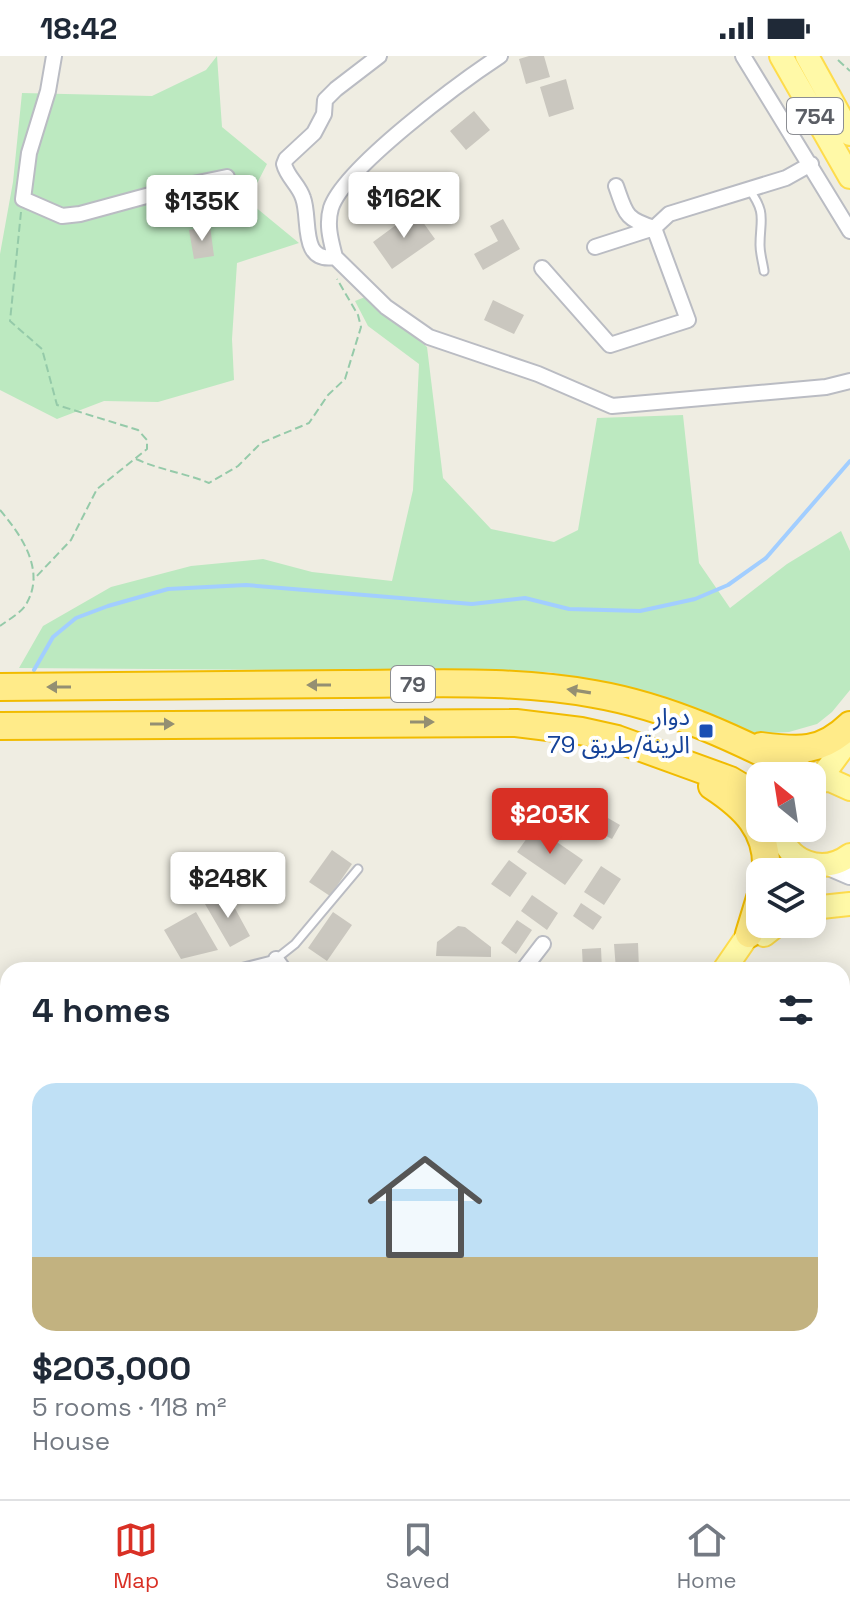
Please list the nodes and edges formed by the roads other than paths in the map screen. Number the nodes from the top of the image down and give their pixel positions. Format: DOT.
graph roads {
  1 [pos="54,56"];
  2 [pos="379,56"];
  3 [pos="500,56"];
  4 [pos="743,56"];
  5 [pos="781,56"];
  6 [pos="807,56"];
  7 [pos="850,134"];
  8 [pos="811,164"];
  9 [pos="227,177"];
  10 [pos="850,177"];
  11 [pos="616,186"];
  12 [pos="749,189"];
  13 [pos="654,228"];
  14 [pos="850,231"];
  15 [pos="595,247"];
  16 [pos="332,257"];
  17 [pos="542,268"];
  18 [pos="764,271"];
  19 [pos="850,381"];
  20 [pos="0,687"];
  21 [pos="850,725"];
  22 [pos="0,726"];
  23 [pos="850,738"];
  24 [pos="746,744"];
  25 [pos="668,758"];
  26 [pos="781,762"];
  27 [pos="826,765"];
  28 [pos="826,780"];
  29 [pos="850,789"];
  30 [pos="746,790"];
  31 [pos="786,842"];
  32 [pos="850,855"];
  33 [pos="765,858"];
  34 [pos="358,869"];
  35 [pos="829,870"];
  36 [pos="850,904"];
  37 [pos="826,907"];
  38 [pos="755,938"];
  39 [pos="543,944"];
  40 [pos="282,962"];
  41 [pos="529,962"];
  42 [pos="733,962"];
  1 -- 9 [label="street"];
  2 -- 16 [label="street"];
  3 -- 16 [label="street"];
  4 -- 8 [label="street"];
  5 -- 10 [label="main road, 754"];
  6 -- 7 [label="main road, 754"];
  8 -- 12 [label="street"];
  8 -- 14 [label="street"];
  11 -- 13 [label="street"];
  12 -- 13 [label="street"];
  12 -- 18 [label="lane"];
  13 -- 15 [label="street"];
  13 -- 17 [label="street"];
  16 -- 19 [label="street"];
  24 -- 20 [label="highway, 79, one-way"];
  21 -- 24 [label="highway"];
  22 -- 25 [label="highway, 79, one-way"];
  23 -- 27 [label="main road"];
  24 -- 26 [label="highway, 79"];
  25 -- 30 [label="highway, 79"];
  25 -- 33 [label="highway"];
  28 -- 29 [label="main road"];
  31 -- 35 [label="main road"];
  32 -- 35 [label="main road"];
  34 -- 40 [label="lane"];
  36 -- 37 [label="main road"];
  38 -- 42 [label="main road"];
  39 -- 41 [label="street"];
}
